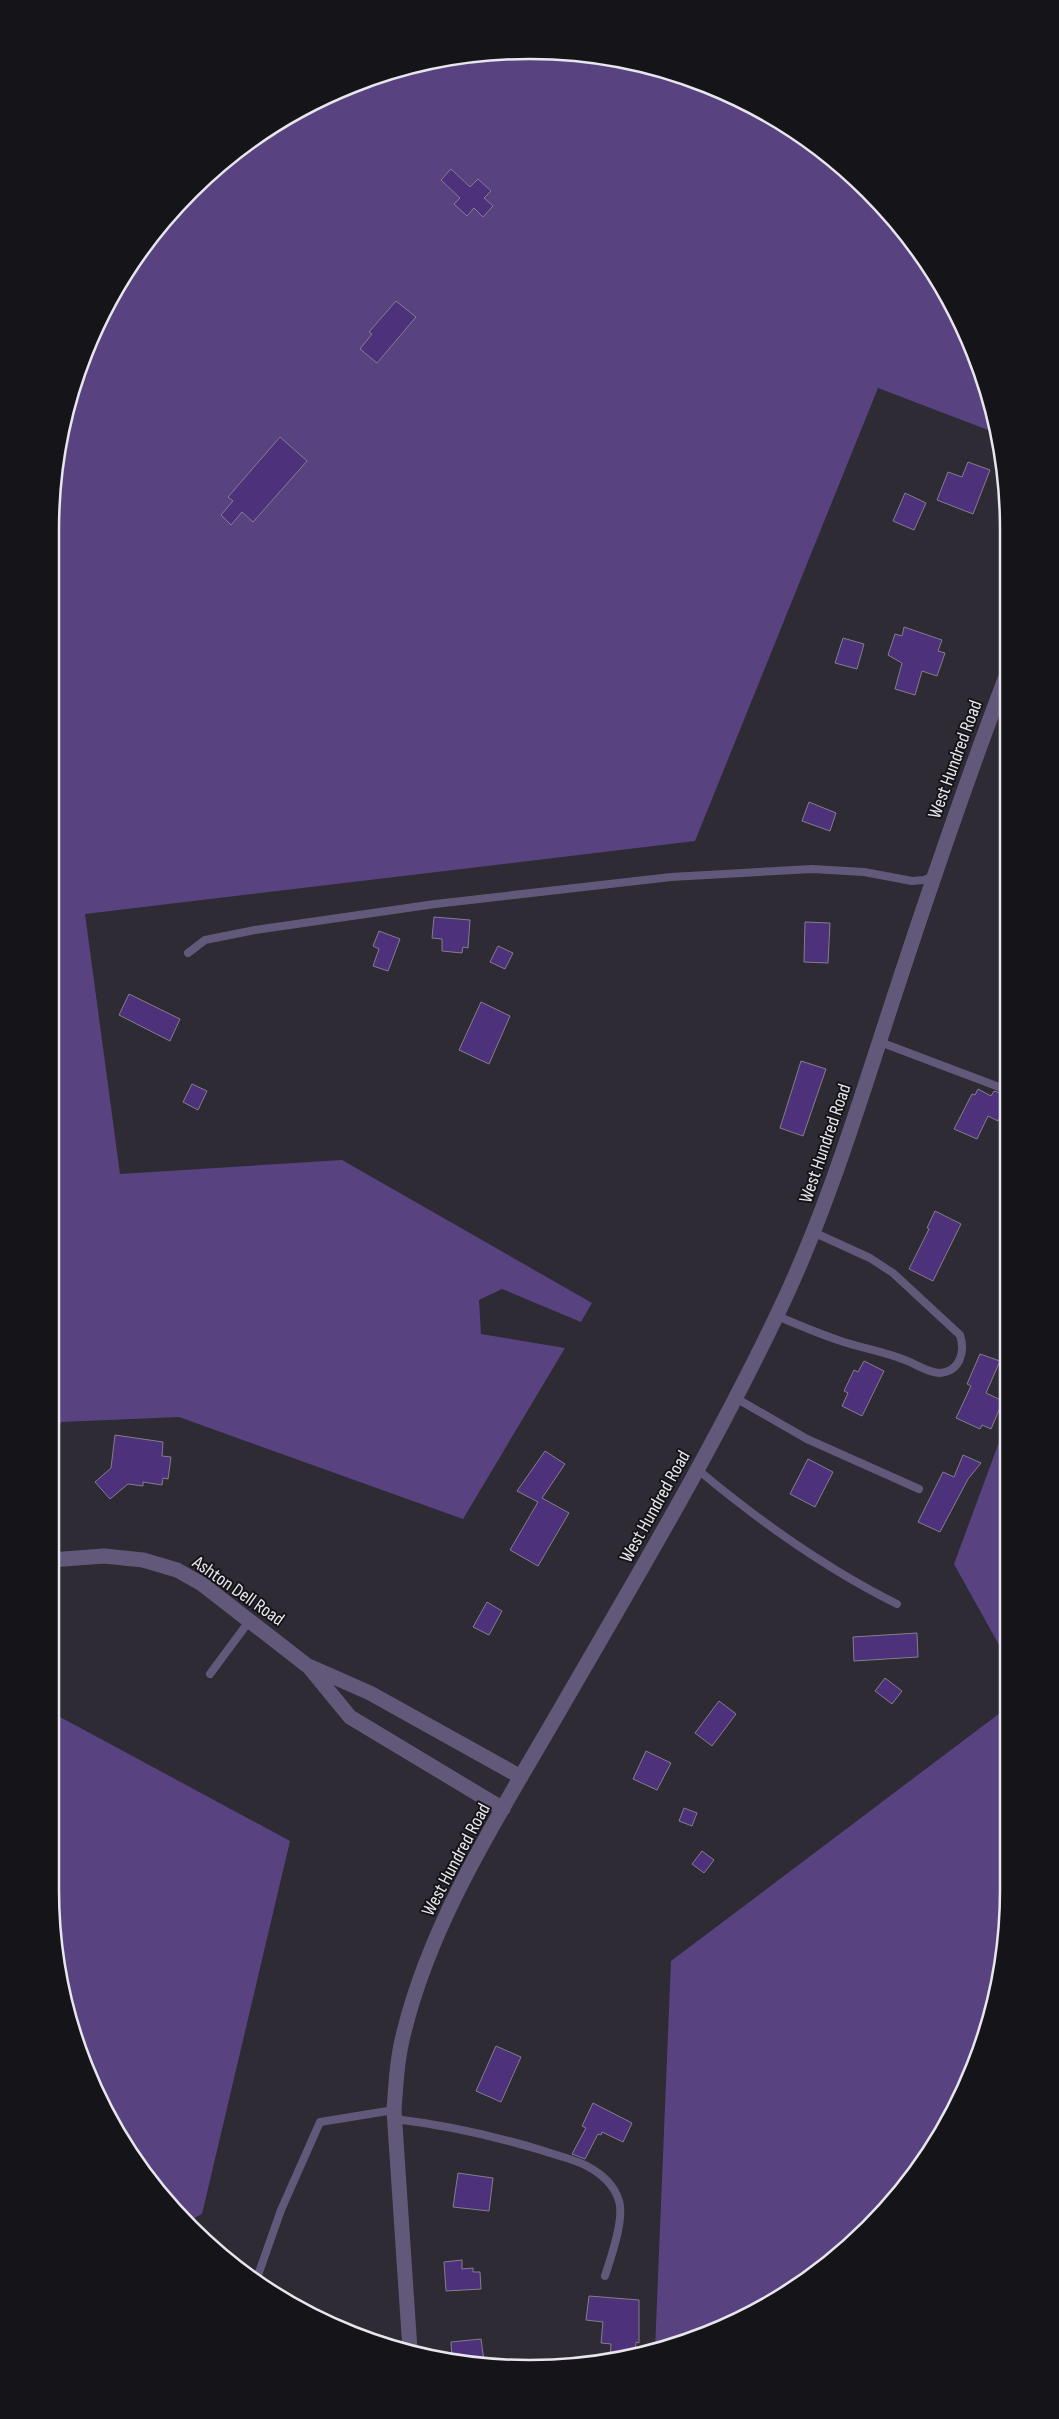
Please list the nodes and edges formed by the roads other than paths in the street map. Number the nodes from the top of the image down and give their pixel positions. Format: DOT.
graph roads {
  1 [pos="1000,695"];
  2 [pos="934,876"];
  3 [pos="188,953"];
  4 [pos="880,1042"];
  5 [pos="1000,1087"];
  6 [pos="813,1232"];
  7 [pos="777,1316"];
  8 [pos="734,1397"];
  9 [pos="697,1469"];
  10 [pos="919,1489"];
  11 [pos="59,1559"];
  12 [pos="897,1604"];
  13 [pos="250,1620"];
  14 [pos="309,1667"];
  15 [pos="210,1674"];
  16 [pos="522,1777"];
  17 [pos="504,1808"];
  18 [pos="395,2115"];
  19 [pos="258,2274"];
  20 [pos="606,2276"];
  21 [pos="410,2344"];
  1 -- 2 [label="street, West Hundred Road"];
  2 -- 3 [label="lane"];
  2 -- 4 [label="street, West Hundred Road"];
  4 -- 5 [label="lane"];
  4 -- 6 [label="street, West Hundred Road"];
  6 -- 7 [label="street, West Hundred Road"];
  6 -- 7 [label="lane"];
  7 -- 8 [label="street, West Hundred Road"];
  8 -- 9 [label="street, West Hundred Road"];
  8 -- 10 [label="lane"];
  9 -- 12 [label="lane"];
  9 -- 16 [label="street, West Hundred Road"];
  11 -- 13 [label="street, Ashton Dell Road"];
  13 -- 14 [label="street, Ashton Dell Road"];
  13 -- 15 [label="lane"];
  14 -- 16 [label="street, Ashton Dell Road"];
  14 -- 17 [label="street, Ashton Dell Road"];
  16 -- 17 [label="street, West Hundred Road"];
  17 -- 18 [label="street, West Hundred Road"];
  18 -- 19 [label="lane"];
  18 -- 20 [label="lane"];
  18 -- 21 [label="street, West Hundred Road"];
}
